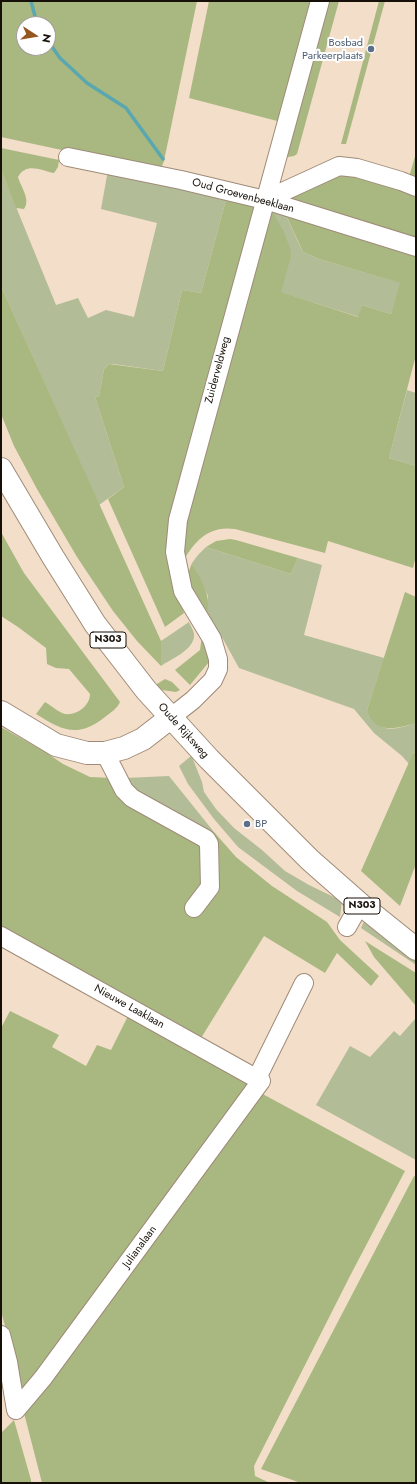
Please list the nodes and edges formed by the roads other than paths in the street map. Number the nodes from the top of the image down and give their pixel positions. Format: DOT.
graph roads {
  1 [pos="320,1"];
  2 [pos="68,157"];
  3 [pos="416,187"];
  4 [pos="265,200"];
  5 [pos="416,247"];
  6 [pos="1,469"];
  7 [pos="1,712"];
  8 [pos="170,718"];
  9 [pos="105,752"];
  10 [pos="360,904"];
  11 [pos="194,908"];
  12 [pos="347,927"];
  13 [pos="1,936"];
  14 [pos="416,949"];
  15 [pos="304,983"];
  16 [pos="259,1080"];
  17 [pos="1,1334"];
  18 [pos="8,1411"];
  1 -- 4 [label="street, Zuiderveldweg"];
  2 -- 4 [label="street, Oud Groevenbeeklaan"];
  3 -- 4 [label="street"];
  4 -- 5 [label="street, Oud Groevenbeeklaan"];
  4 -- 8 [label="street, Zuiderveldweg"];
  6 -- 8 [label="main road, Oude Rijksweg / N303"];
  7 -- 9 [label="main road"];
  8 -- 9 [label="main road"];
  8 -- 10 [label="main road, Oude Rijksweg / N303"];
  9 -- 11 [label="street"];
  10 -- 12 [label="street"];
  10 -- 14 [label="main road, Oude Rijksweg / N303"];
  13 -- 16 [label="street, Nieuwe Laaklaan"];
  15 -- 16 [label="street"];
  16 -- 18 [label="street, Julianalaan"];
  17 -- 18 [label="street"];
}
